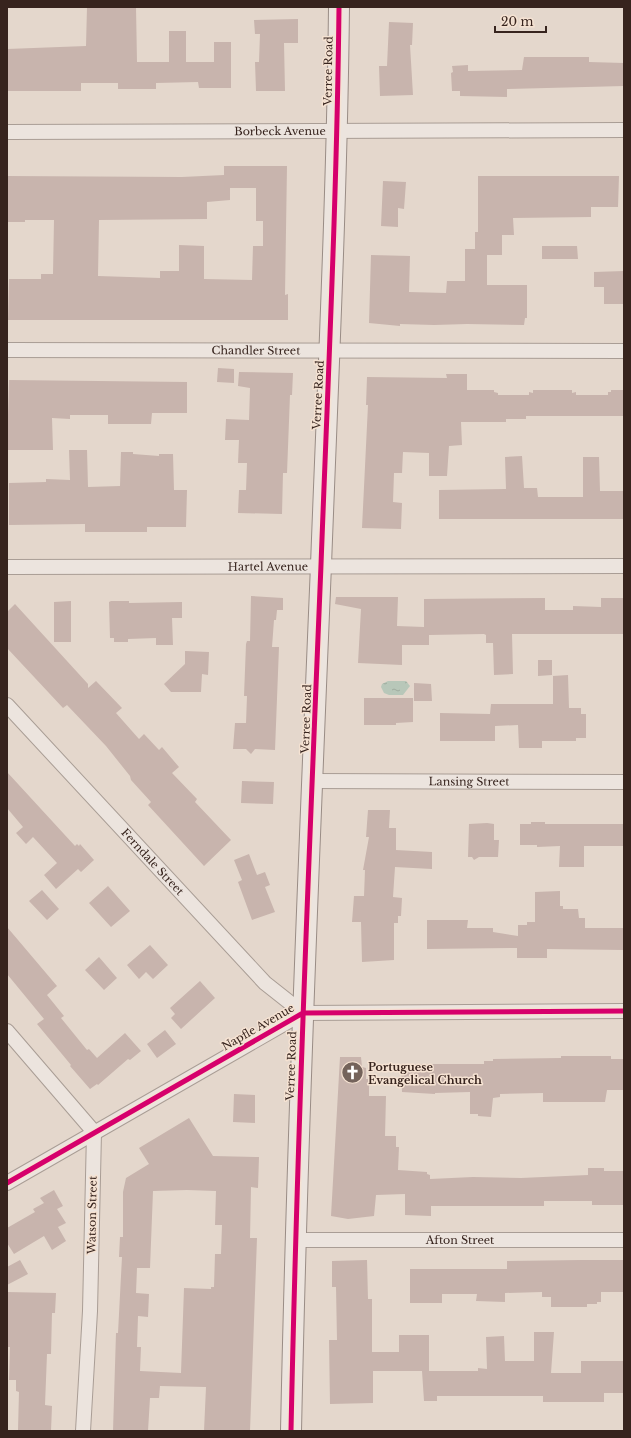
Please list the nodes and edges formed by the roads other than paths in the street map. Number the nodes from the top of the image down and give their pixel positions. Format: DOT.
graph roads {
  1 [pos="339,7"];
  2 [pos="624,130"];
  3 [pos="7,132"];
  4 [pos="338,132"];
  5 [pos="7,350"];
  6 [pos="330,350"];
  7 [pos="624,351"];
  8 [pos="321,566"];
  9 [pos="624,566"];
  10 [pos="7,567"];
  11 [pos="7,705"];
  12 [pos="314,781"];
  13 [pos="624,782"];
  14 [pos="624,1011"];
  15 [pos="303,1013"];
  16 [pos="7,1031"];
  17 [pos="94,1132"];
  18 [pos="7,1184"];
  19 [pos="295,1240"];
  20 [pos="624,1240"];
  21 [pos="83,1431"];
  22 [pos="291,1431"];
  1 -- 4 [label="main road, Verree Road"];
  2 -- 4 [label="street, Borbeck Avenue"];
  3 -- 4 [label="street, Borbeck Avenue"];
  4 -- 6 [label="main road, Verree Road"];
  5 -- 6 [label="street, Chandler Street"];
  6 -- 7 [label="street, Chandler Street"];
  6 -- 8 [label="main road, Verree Road"];
  8 -- 9 [label="street, Hartel Avenue"];
  8 -- 10 [label="street, Hartel Avenue"];
  8 -- 12 [label="main road, Verree Road"];
  11 -- 15 [label="street, Ferndale Street"];
  12 -- 13 [label="street, Lansing Street"];
  12 -- 15 [label="main road, Verree Road"];
  14 -- 15 [label="street, Napfle Avenue"];
  15 -- 17 [label="street, Napfle Avenue"];
  15 -- 19 [label="main road, Verree Road"];
  16 -- 17 [label="street"];
  17 -- 18 [label="street, Napfle Avenue"];
  17 -- 21 [label="street, Watson Street"];
  19 -- 20 [label="street, Afton Street"];
  19 -- 22 [label="main road, Verree Road"];
}
